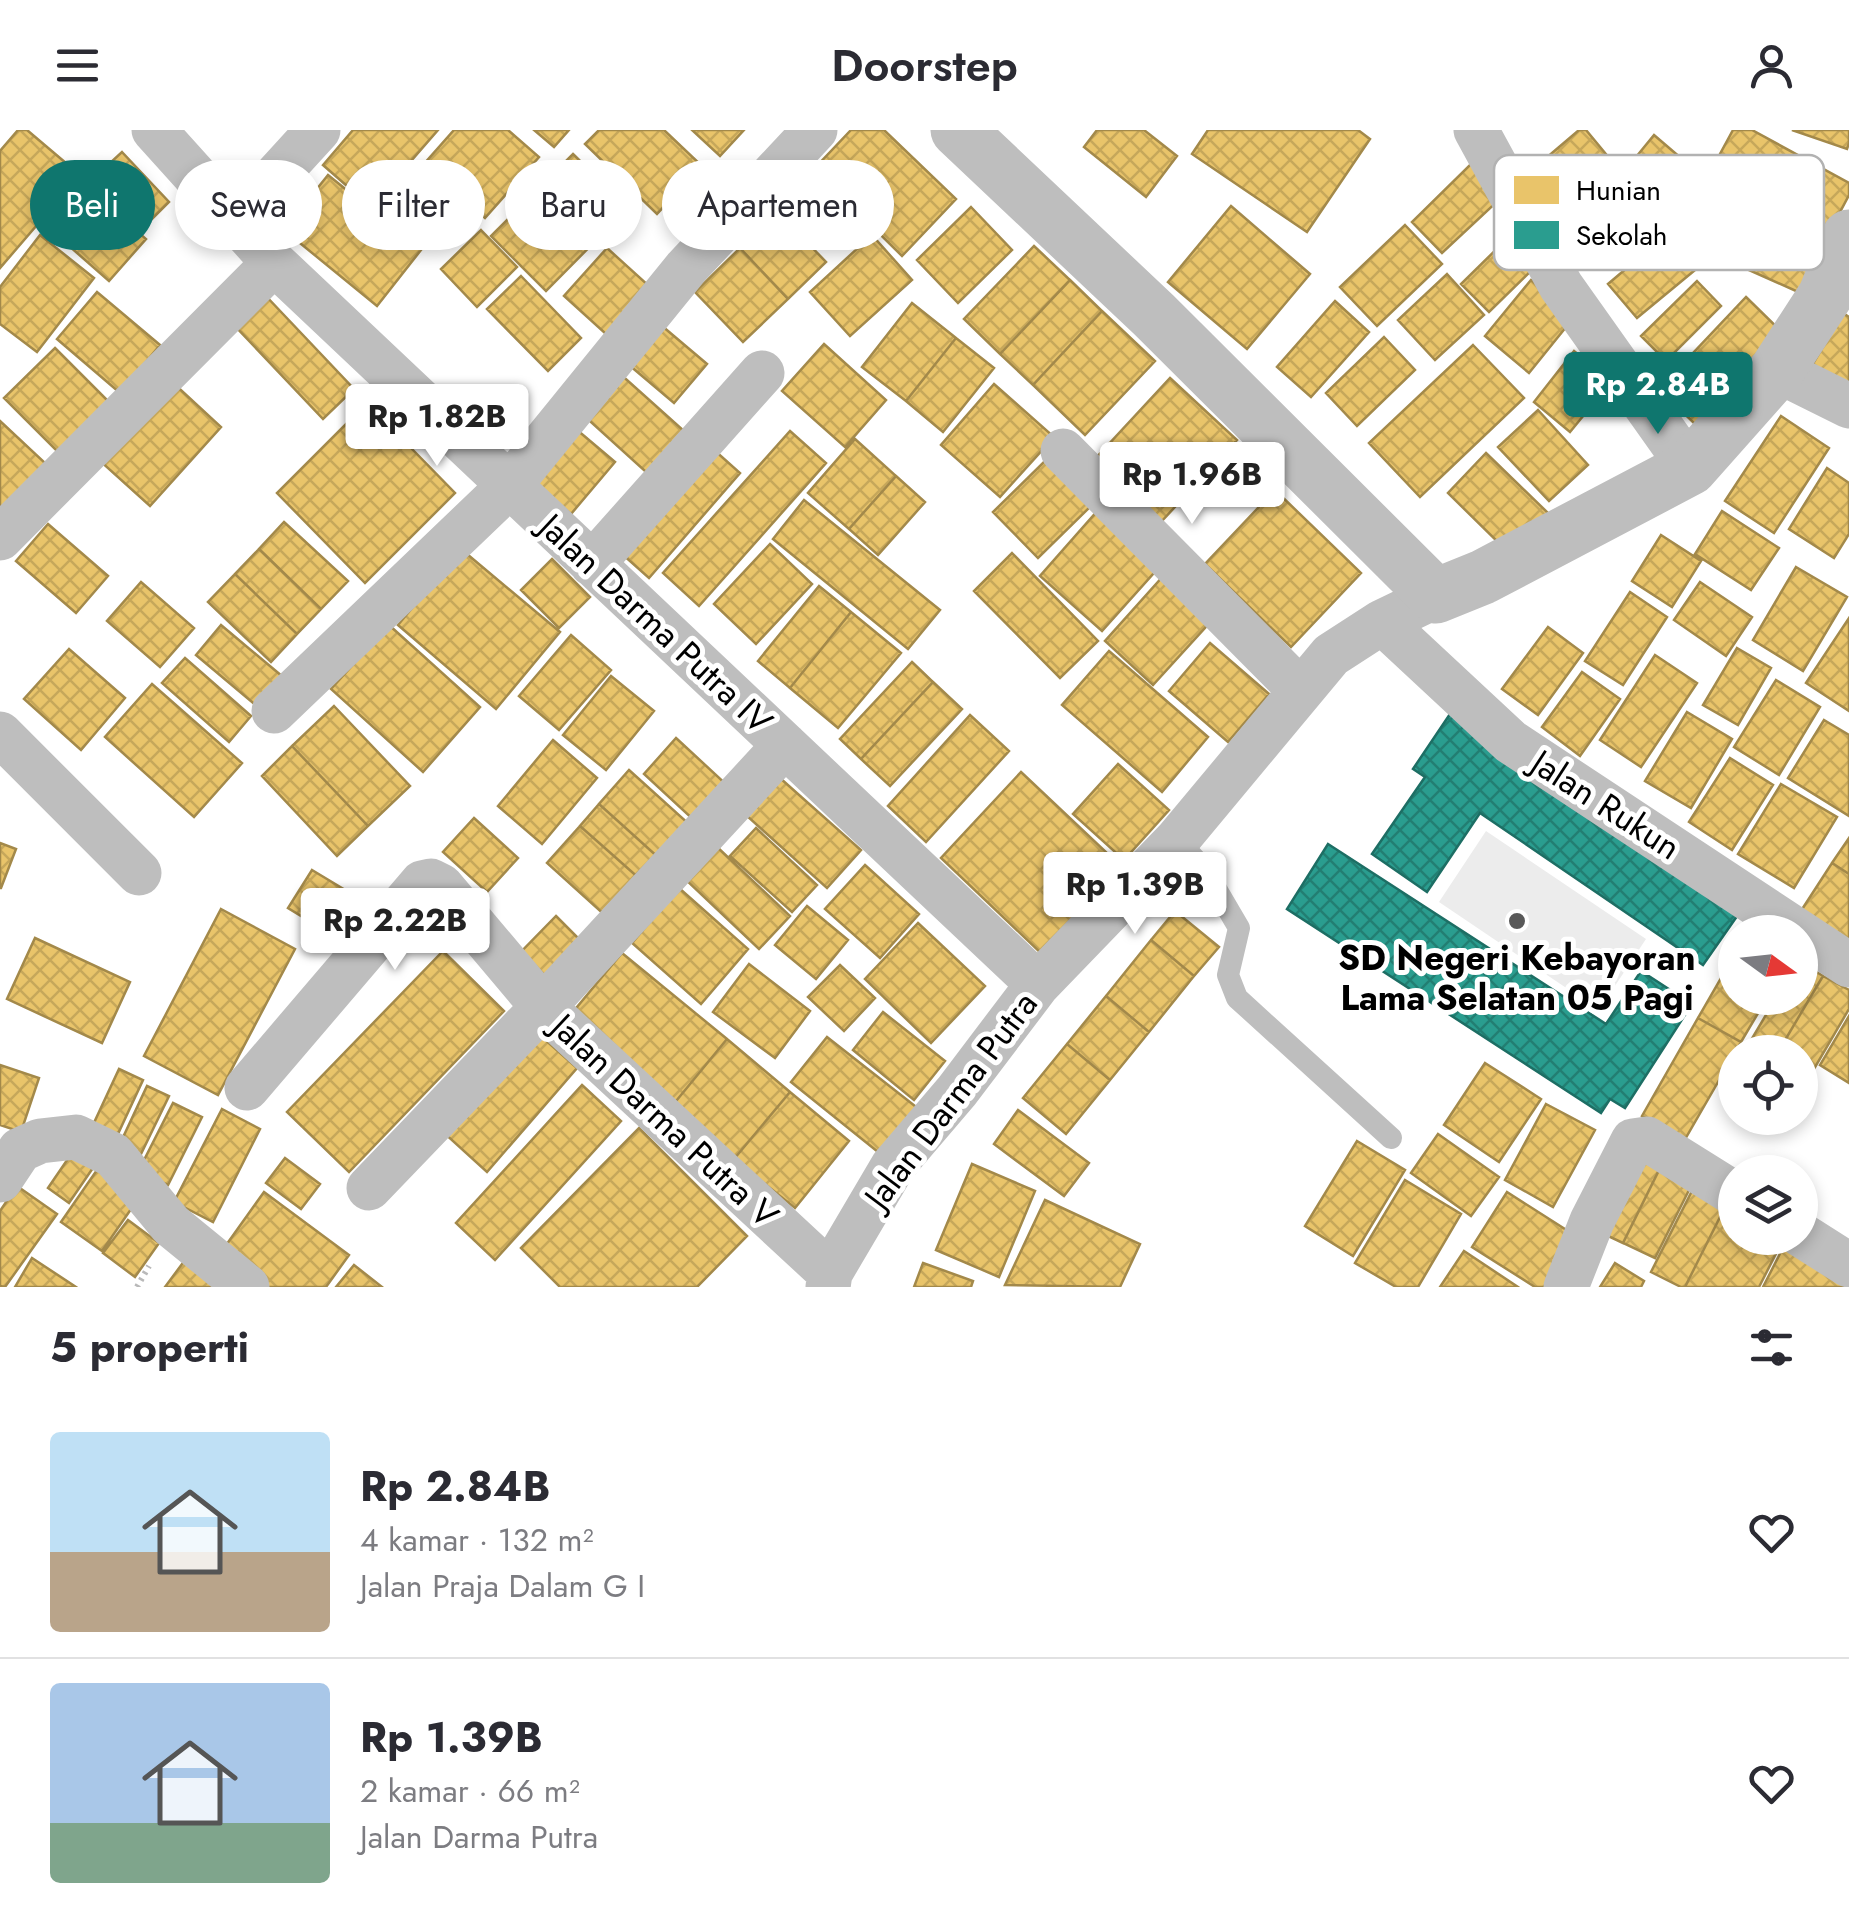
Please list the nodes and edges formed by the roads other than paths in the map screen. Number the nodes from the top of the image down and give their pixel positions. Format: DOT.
graph roads {
  1 [pos="154,130"];
  2 [pos="318,130"];
  3 [pos="815,130"];
  4 [pos="958,130"];
  5 [pos="1476,130"];
  6 [pos="181,160"];
  7 [pos="291,160"];
  8 [pos="1494,163"];
  9 [pos="1849,237"];
  10 [pos="262,250"];
  11 [pos="274,263"];
  12 [pos="1552,270"];
  13 [pos="1837,302"];
  14 [pos="1778,370"];
  15 [pos="762,373"];
  16 [pos="1849,406"];
  17 [pos="1063,452"];
  18 [pos="1690,468"];
  19 [pos="509,486"];
  20 [pos="0,538"];
  21 [pos="592,564"];
  22 [pos="1436,596"];
  23 [pos="1382,622"];
  24 [pos="1300,691"];
  25 [pos="274,711"];
  26 [pos="0,734"];
  27 [pos="785,745"];
  28 [pos="1177,840"];
  29 [pos="139,873"];
  30 [pos="1849,964"];
  31 [pos="1038,984"];
  32 [pos="543,1007"];
  33 [pos="247,1088"];
  34 [pos="1391,1138"];
  35 [pos="0,1180"];
  36 [pos="1718,1183"];
  37 [pos="370,1188"];
  38 [pos="1818,1245"];
  39 [pos="1849,1265"];
  40 [pos="829,1280"];
  41 [pos="247,1287"];
  42 [pos="1566,1287"];
  1 -- 6 [label="street, Jalan Darma Putra IV"];
  2 -- 7 [label="street"];
  3 -- 19 [label="street"];
  4 -- 22 [label="street"];
  5 -- 8 [label="street"];
  9 -- 13 [label="street"];
  10 -- 11 [label="street, Jalan Darma Putra IV"];
  11 -- 19 [label="street, Jalan Darma Putra IV"];
  11 -- 20 [label="street"];
  12 -- 18 [label="street"];
  13 -- 14 [label="street"];
  14 -- 16 [label="street"];
  14 -- 18 [label="street"];
  15 -- 21 [label="street"];
  17 -- 24 [label="street"];
  18 -- 22 [label="street"];
  19 -- 21 [label="street, Jalan Darma Putra IV"];
  19 -- 25 [label="street"];
  21 -- 27 [label="street, Jalan Darma Putra IV"];
  22 -- 23 [label="street, Jalan Darma Putra"];
  23 -- 24 [label="street, Jalan Darma Putra"];
  23 -- 30 [label="street, Jalan Rukun"];
  24 -- 28 [label="street, Jalan Darma Putra"];
  26 -- 29 [label="street"];
  27 -- 31 [label="street, Jalan Darma Putra IV"];
  27 -- 32 [label="street, Jalan Darma Putra V"];
  28 -- 31 [label="street, Jalan Darma Putra"];
  28 -- 34 [label="lane"];
  31 -- 40 [label="street, Jalan Darma Putra"];
  32 -- 33 [label="street"];
  32 -- 37 [label="street"];
  32 -- 40 [label="street, Jalan Darma Putra V"];
  35 -- 41 [label="street"];
  36 -- 42 [label="street"];
  38 -- 39 [label="street"];
}
